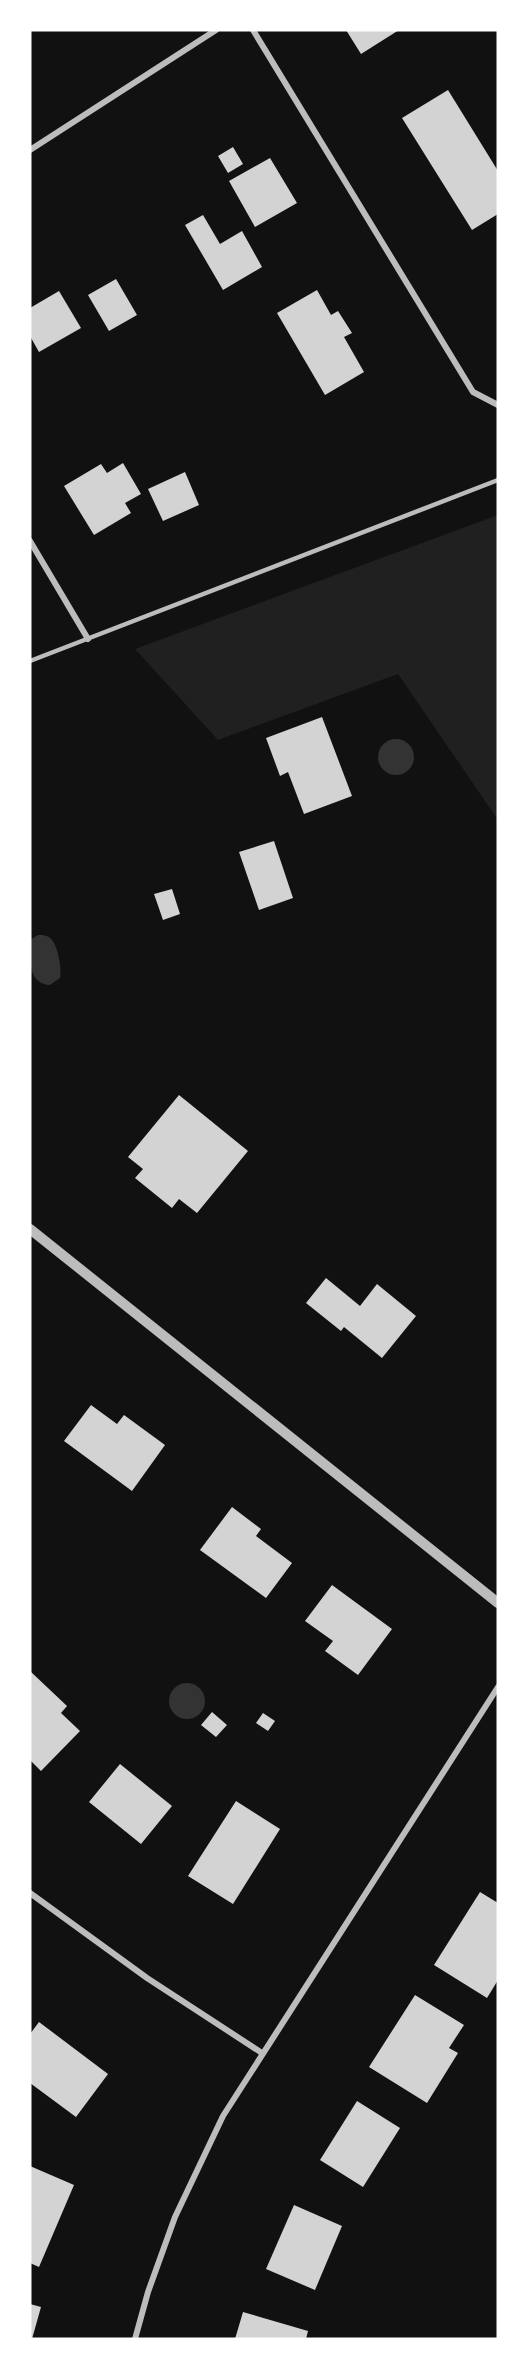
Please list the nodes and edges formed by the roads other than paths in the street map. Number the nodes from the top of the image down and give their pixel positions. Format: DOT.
graph roads {
  1 [pos="216,30"];
  2 [pos="253,30"];
  3 [pos="30,150"];
  4 [pos="498,405"];
  5 [pos="498,480"];
  6 [pos="30,541"];
  7 [pos="87,639"];
  8 [pos="30,661"];
  9 [pos="30,1229"];
  10 [pos="498,1603"];
  11 [pos="498,1687"];
  12 [pos="30,1893"];
  13 [pos="262,2053"];
  14 [pos="135,2339"];
  1 -- 3 [label="street"];
  2 -- 4 [label="street"];
  5 -- 7 [label="lane"];
  6 -- 7 [label="street"];
  7 -- 8 [label="lane"];
  9 -- 10 [label="street"];
  11 -- 13 [label="street"];
  12 -- 13 [label="street"];
  13 -- 14 [label="street"];
}
